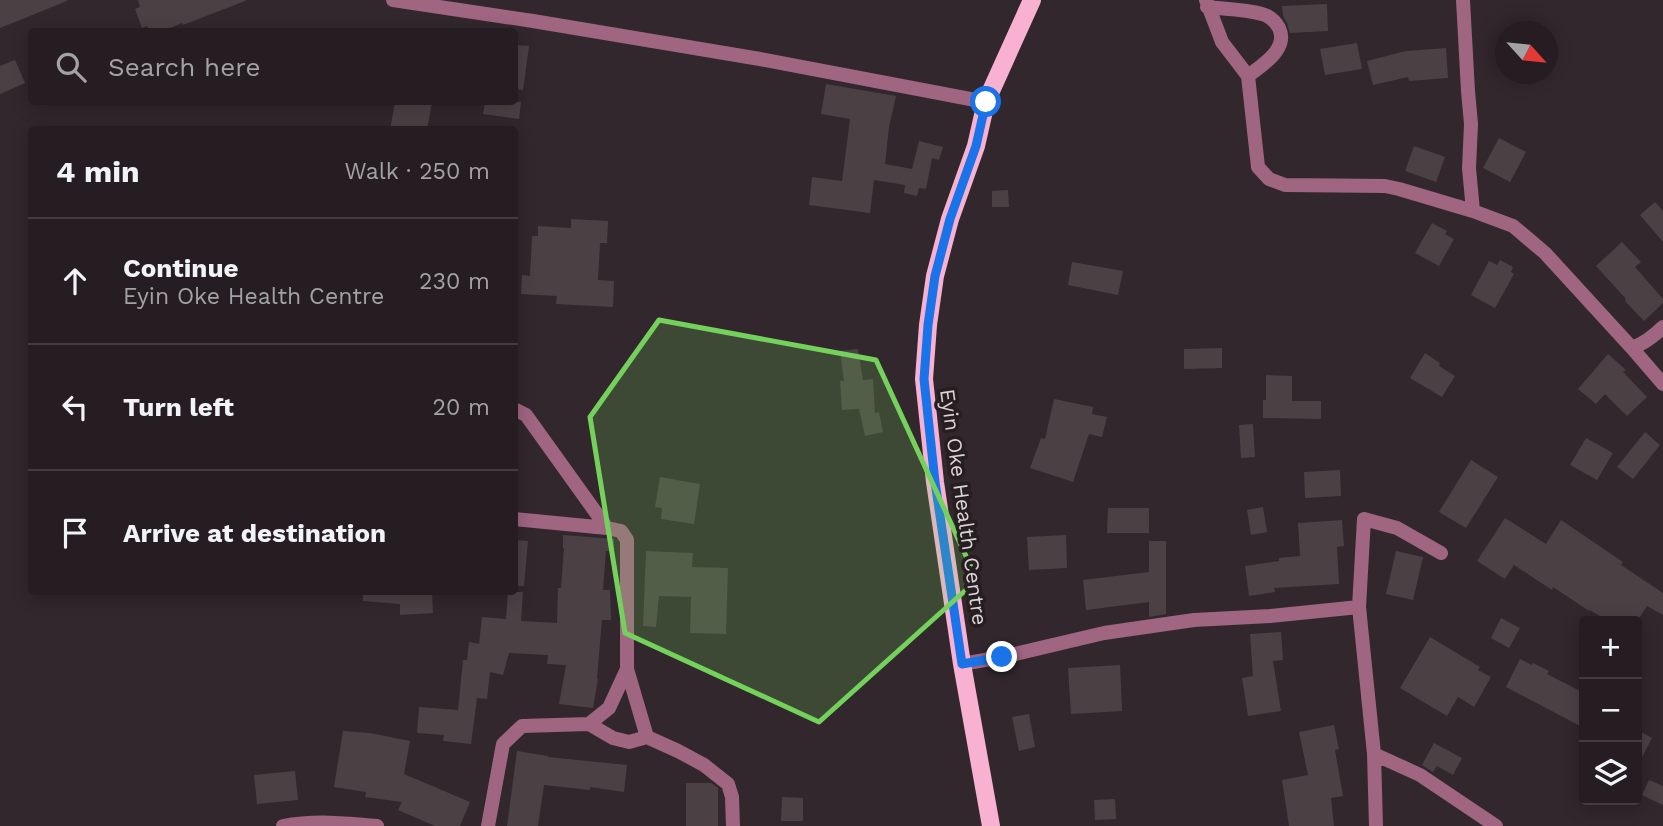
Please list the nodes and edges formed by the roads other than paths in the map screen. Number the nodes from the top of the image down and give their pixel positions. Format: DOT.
graph roads {
  1 [pos="393,0"];
  2 [pos="1032,0"];
  3 [pos="1464,0"];
  4 [pos="1206,3"];
  5 [pos="1248,76"];
  6 [pos="986,102"];
  7 [pos="1473,211"];
  8 [pos="1663,327"];
  9 [pos="1632,348"];
  10 [pos="1663,384"];
  11 [pos="518,411"];
  12 [pos="518,519"];
  13 [pos="607,528"];
  14 [pos="1441,553"];
  15 [pos="1359,607"];
  16 [pos="962,664"];
  17 [pos="627,669"];
  18 [pos="589,724"];
  19 [pos="648,737"];
  20 [pos="1374,754"];
  21 [pos="283,826"];
  22 [pos="377,826"];
  23 [pos="488,826"];
  24 [pos="733,826"];
  25 [pos="991,826"];
  26 [pos="1376,826"];
  27 [pos="1496,826"];
  1 -- 6 [label="street"];
  2 -- 6 [label="main road, Eyin Oke Health Centre"];
  3 -- 7 [label="street"];
  4 -- 5 [label="street"];
  4 -- 5 [label="street"];
  5 -- 7 [label="street"];
  6 -- 16 [label="main road, Eyin Oke Health Centre"];
  7 -- 9 [label="street"];
  8 -- 9 [label="street"];
  9 -- 10 [label="street"];
  11 -- 13 [label="street"];
  12 -- 13 [label="street"];
  13 -- 17 [label="street"];
  14 -- 15 [label="street"];
  15 -- 16 [label="street"];
  15 -- 20 [label="street"];
  16 -- 25 [label="main road, Eyin Oke Health Centre"];
  17 -- 18 [label="street"];
  17 -- 19 [label="street"];
  18 -- 19 [label="street"];
  18 -- 23 [label="street"];
  19 -- 24 [label="street"];
  20 -- 26 [label="street"];
  20 -- 27 [label="street"];
  21 -- 22 [label="street"];
}
